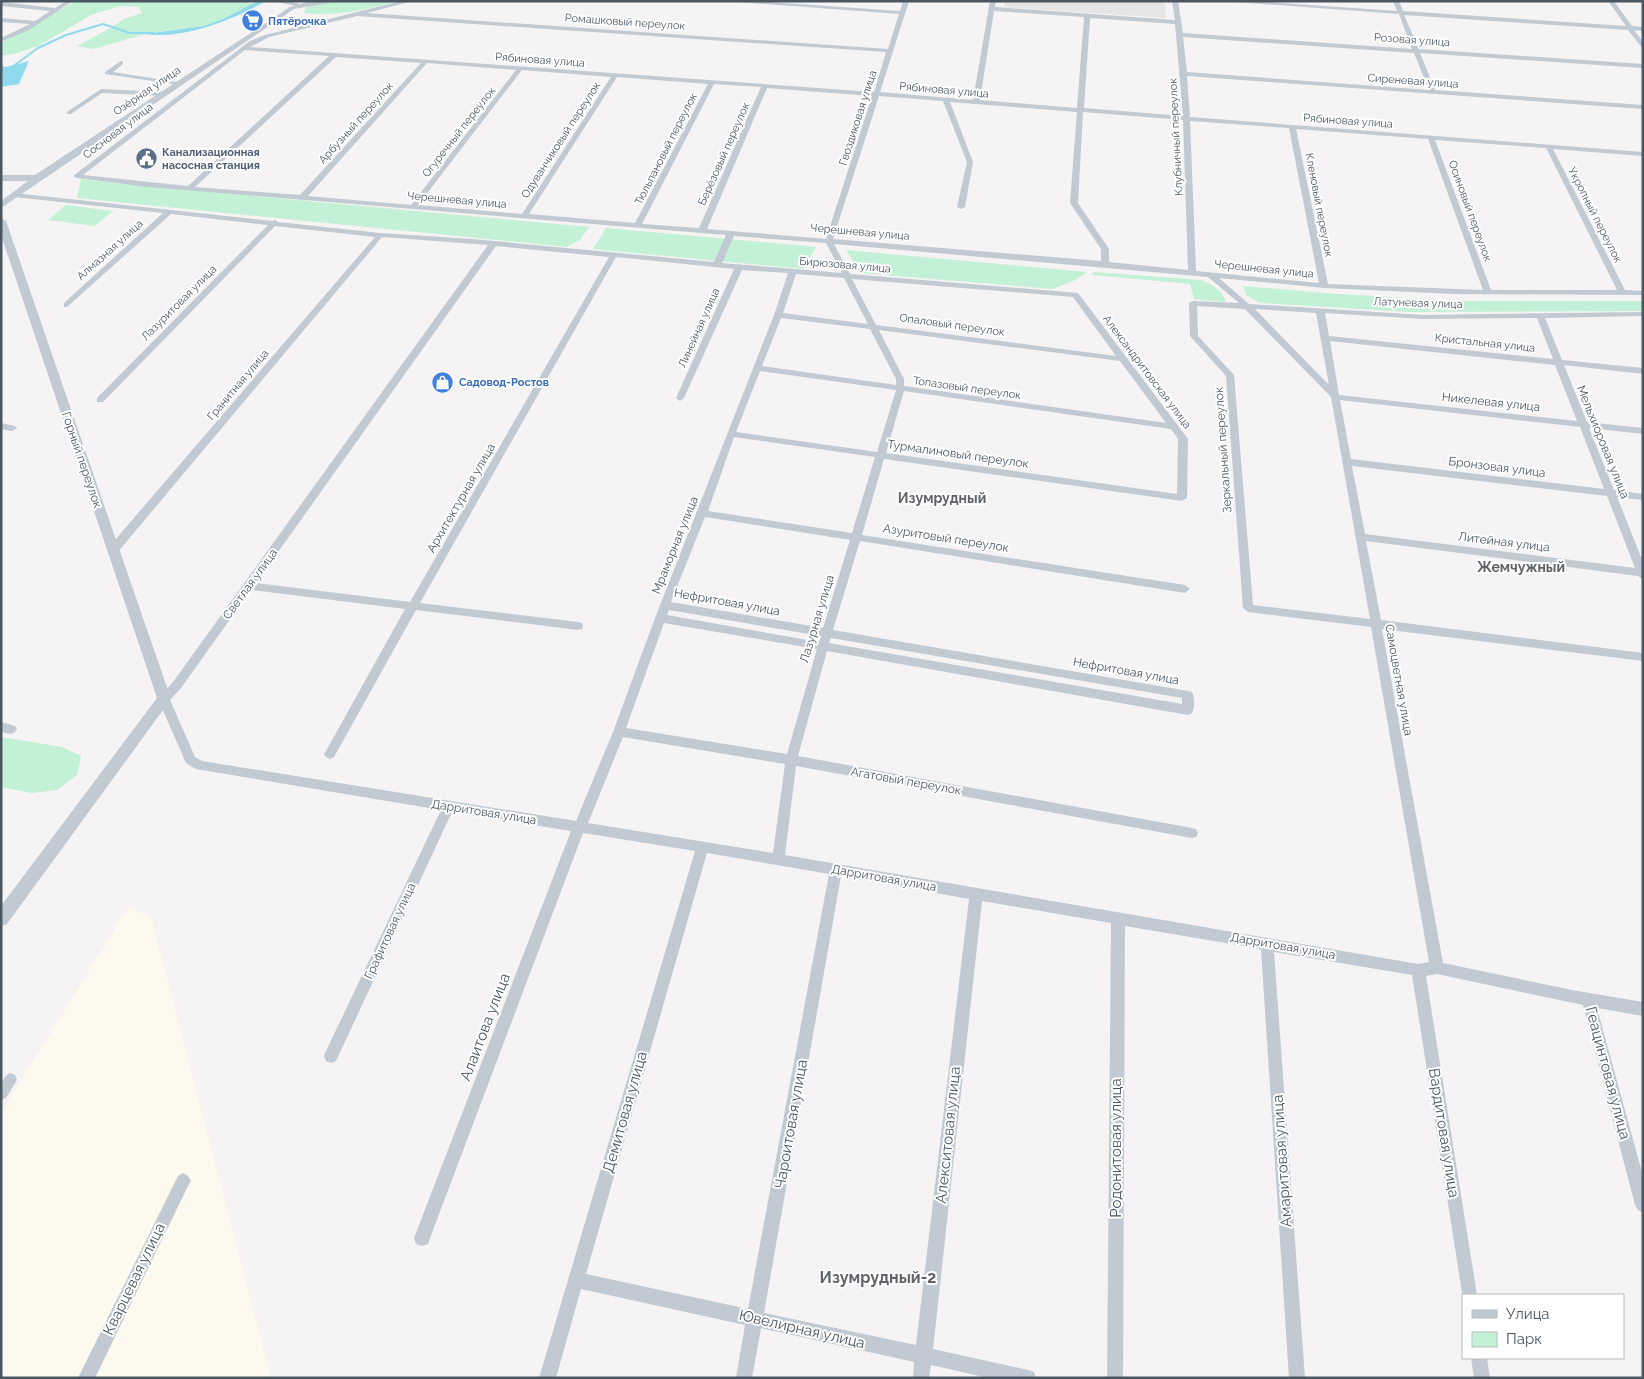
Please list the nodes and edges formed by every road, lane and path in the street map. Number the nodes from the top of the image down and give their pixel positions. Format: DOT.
graph roads {
  1 [pos="70,1"];
  2 [pos="276,1"];
  3 [pos="338,1"];
  4 [pos="409,1"];
  5 [pos="727,1"];
  6 [pos="906,1"];
  7 [pos="994,1"];
  8 [pos="1175,1"];
  9 [pos="1224,1"];
  10 [pos="1396,1"];
  11 [pos="1611,1"];
  12 [pos="1,4"];
  13 [pos="301,5"];
  14 [pos="55,10"];
  15 [pos="992,10"];
  16 [pos="903,13"];
  17 [pos="1400,13"];
  18 [pos="357,14"];
  19 [pos="1087,16"];
  20 [pos="1,20"];
  21 [pos="1178,22"];
  22 [pos="36,23"];
  23 [pos="1629,28"];
  24 [pos="1643,28"];
  25 [pos="1179,35"];
  26 [pos="1,40"];
  27 [pos="1643,47"];
  28 [pos="243,48"];
  29 [pos="1415,50"];
  30 [pos="891,51"];
  31 [pos="334,55"];
  32 [pos="425,62"];
  33 [pos="121,63"];
  34 [pos="1643,66"];
  35 [pos="520,68"];
  36 [pos="1182,74"];
  37 [pos="615,75"];
  38 [pos="180,82"];
  39 [pos="712,82"];
  40 [pos="765,86"];
  41 [pos="1433,92"];
  42 [pos="163,94"];
  43 [pos="877,94"];
  44 [pos="946,100"];
  45 [pos="976,102"];
  46 [pos="1643,107"];
  47 [pos="1081,111"];
  48 [pos="68,113"];
  49 [pos="1186,119"];
  50 [pos="1292,127"];
  51 [pos="1432,138"];
  52 [pos="1549,147"];
  53 [pos="1643,154"];
  54 [pos="77,176"];
  55 [pos="1,178"];
  56 [pos="37,178"];
  57 [pos="190,188"];
  58 [pos="14,195"];
  59 [pos="302,198"];
  60 [pos="1,204"];
  61 [pos="413,207"];
  62 [pos="961,207"];
  63 [pos="169,212"];
  64 [pos="524,216"];
  65 [pos="1,221"];
  66 [pos="275,222"];
  67 [pos="638,225"];
  68 [pos="702,231"];
  69 [pos="731,233"];
  70 [pos="380,235"];
  71 [pos="829,241"];
  72 [pos="493,244"];
  73 [pos="614,255"];
  74 [pos="1105,264"];
  75 [pos="718,265"];
  76 [pos="739,267"];
  77 [pos="793,271"];
  78 [pos="1192,272"];
  79 [pos="1210,275"];
  80 [pos="848,276"];
  81 [pos="1324,286"];
  82 [pos="1488,292"];
  83 [pos="1622,293"];
  84 [pos="1643,293"];
  85 [pos="1075,295"];
  86 [pos="1193,303"];
  87 [pos="66,305"];
  88 [pos="1248,307"];
  89 [pos="1320,310"];
  90 [pos="1643,314"];
  91 [pos="778,315"];
  92 [pos="1541,317"];
  93 [pos="870,325"];
  94 [pos="1325,338"];
  95 [pos="1123,359"];
  96 [pos="1557,362"];
  97 [pos="758,368"];
  98 [pos="1643,371"];
  99 [pos="900,390"];
  100 [pos="1336,397"];
  101 [pos="680,398"];
  102 [pos="100,400"];
  103 [pos="1583,425"];
  104 [pos="1,426"];
  105 [pos="1175,427"];
  106 [pos="12,428"];
  107 [pos="1643,431"];
  108 [pos="731,434"];
  109 [pos="880,455"];
  110 [pos="1348,462"];
  111 [pos="1610,493"];
  112 [pos="1643,497"];
  113 [pos="1182,498"];
  114 [pos="702,513"];
  115 [pos="857,536"];
  116 [pos="1362,537"];
  117 [pos="113,550"];
  118 [pos="1642,574"];
  119 [pos="248,586"];
  120 [pos="1185,589"];
  121 [pos="665,605"];
  122 [pos="413,606"];
  123 [pos="660,618"];
  124 [pos="1375,624"];
  125 [pos="578,626"];
  126 [pos="827,633"];
  127 [pos="823,646"];
  128 [pos="1643,657"];
  129 [pos="164,699"];
  130 [pos="619,732"];
  131 [pos="330,754"];
  132 [pos="791,760"];
  133 [pos="449,806"];
  134 [pos="579,827"];
  135 [pos="1192,833"];
  136 [pos="703,847"];
  137 [pos="778,860"];
  138 [pos="836,869"];
  139 [pos="976,893"];
  140 [pos="1118,918"];
  141 [pos="1,919"];
  142 [pos="1267,943"];
  143 [pos="1437,968"];
  144 [pos="1418,970"];
  145 [pos="1588,1000"];
  146 [pos="1643,1009"];
  147 [pos="331,1056"];
  148 [pos="10,1080"];
  149 [pos="1,1093"];
  150 [pos="183,1181"];
  151 [pos="1643,1205"];
  152 [pos="422,1238"];
  153 [pos="576,1280"];
  154 [pos="1469,1294"];
  155 [pos="756,1318"];
  156 [pos="923,1356"];
  157 [pos="1479,1359"];
  158 [pos="86,1378"];
  159 [pos="547,1378"];
  160 [pos="744,1378"];
  161 [pos="921,1378"];
  162 [pos="1028,1378"];
  163 [pos="1115,1378"];
  164 [pos="1297,1378"];
  165 [pos="1482,1378"];
  1 -- 14 [label="street"];
  2 -- 13 [label="street"];
  3 -- 13 [label="street"];
  4 -- 18 [label="street, Сосновая улица"];
  5 -- 16 [label="street"];
  6 -- 16 [label="street, Гвоздиковая улица"];
  7 -- 15 [label="street"];
  8 -- 21 [label="street, Клубничный переулок"];
  9 -- 17 [label="street"];
  10 -- 17 [label="street"];
  11 -- 23 [label="street"];
  12 -- 14 [label="street"];
  13 -- 38 [label="street, Озёрная улица"];
  14 -- 22 [label="street"];
  15 -- 19 [label="street"];
  15 -- 45 [label="street"];
  16 -- 30 [label="street, Гвоздиковая улица"];
  17 -- 23 [label="street"];
  17 -- 29 [label="street"];
  18 -- 28 [label="street, Сосновая улица"];
  18 -- 30 [label="street, Ромашковый переулок"];
  19 -- 21 [label="street"];
  19 -- 47 [label="street"];
  20 -- 22 [label="street"];
  21 -- 25 [label="street, Клубничный переулок"];
  22 -- 26 [label="street"];
  23 -- 24 [label="street"];
  23 -- 27 [label="street"];
  25 -- 29 [label="street, Розовая улица"];
  25 -- 36 [label="street, Клубничный переулок"];
  28 -- 31 [label="street, Рябиновая улица"];
  28 -- 54 [label="street, Сосновая улица"];
  29 -- 34 [label="street, Розовая улица"];
  29 -- 41 [label="street"];
  30 -- 43 [label="street, Гвоздиковая улица"];
  31 -- 32 [label="street, Рябиновая улица"];
  31 -- 57 [label="street"];
  32 -- 35 [label="street, Рябиновая улица"];
  32 -- 59 [label="street, Арбузный переулок"];
  33 -- 38 [label="street"];
  35 -- 37 [label="street, Рябиновая улица"];
  35 -- 61 [label="street, Огуречный переулок"];
  36 -- 41 [label="street, Сиреневая улица"];
  36 -- 49 [label="street, Клубничный переулок"];
  37 -- 39 [label="street, Рябиновая улица"];
  37 -- 64 [label="street, Одуванчиковый переулок"];
  38 -- 42 [label="street, Озёрная улица"];
  39 -- 40 [label="street, Рябиновая улица"];
  39 -- 67 [label="street, Тюльпановый переулок"];
  40 -- 43 [label="street, Рябиновая улица"];
  40 -- 68 [label="street, Берёзовый переулок"];
  41 -- 46 [label="street, Сиреневая улица"];
  42 -- 48 [label="street"];
  42 -- 56 [label="street, Озёрная улица"];
  43 -- 44 [label="street, Рябиновая улица"];
  43 -- 71 [label="street, Гвоздиковая улица"];
  44 -- 45 [label="street, Рябиновая улица"];
  44 -- 62 [label="street"];
  45 -- 47 [label="street, Рябиновая улица"];
  47 -- 49 [label="street, Рябиновая улица"];
  47 -- 74 [label="street"];
  49 -- 50 [label="street, Рябиновая улица"];
  49 -- 78 [label="street, Клубничный переулок"];
  50 -- 51 [label="street, Рябиновая улица"];
  50 -- 81 [label="street, Кленовый переулок"];
  51 -- 52 [label="street, Рябиновая улица"];
  51 -- 82 [label="street, Осиновый переулок"];
  52 -- 53 [label="street, Рябиновая улица"];
  52 -- 83 [label="street, Укропный переулок"];
  54 -- 57 [label="street, Черешневая улица"];
  55 -- 56 [label="street"];
  56 -- 58 [label="street, Озёрная улица"];
  57 -- 59 [label="street, Черешневая улица"];
  58 -- 60 [label="street, Озёрная улица"];
  58 -- 63 [label="street, Бирюзовая улица"];
  59 -- 61 [label="street, Черешневая улица"];
  61 -- 64 [label="street, Черешневая улица"];
  63 -- 66 [label="street, Бирюзовая улица"];
  63 -- 87 [label="street, Алмазная улица"];
  64 -- 67 [label="street, Черешневая улица"];
  65 -- 117 [label="street, Горный переулок"];
  66 -- 70 [label="street, Бирюзовая улица"];
  66 -- 102 [label="street, Лазуритовая улица"];
  67 -- 68 [label="street, Черешневая улица"];
  68 -- 69 [label="street, Черешневая улица"];
  69 -- 71 [label="street, Черешневая улица"];
  69 -- 75 [label="street"];
  70 -- 72 [label="street, Бирюзовая улица"];
  70 -- 117 [label="street, Гранитная улица"];
  71 -- 74 [label="street, Черешневая улица"];
  71 -- 80 [label="street"];
  72 -- 73 [label="street, Бирюзовая улица"];
  72 -- 119 [label="street, Светлая улица"];
  73 -- 75 [label="street, Бирюзовая улица"];
  73 -- 122 [label="street, Архитектурная улица"];
  74 -- 78 [label="street, Черешневая улица"];
  75 -- 76 [label="street, Бирюзовая улица"];
  76 -- 77 [label="street, Бирюзовая улица"];
  76 -- 101 [label="street, Линейная улица"];
  77 -- 80 [label="street, Бирюзовая улица"];
  77 -- 91 [label="street, Мраморная улица"];
  78 -- 79 [label="street, Черешневая улица"];
  79 -- 81 [label="street, Черешневая улица"];
  79 -- 88 [label="street"];
  80 -- 85 [label="street, Бирюзовая улица"];
  80 -- 93 [label="street"];
  81 -- 82 [label="street, Черешневая улица"];
  82 -- 83 [label="street, Черешневая улица"];
  83 -- 84 [label="street, Черешневая улица"];
  85 -- 95 [label="street, Александритовская улица"];
  86 -- 88 [label="street, Латуневая улица"];
  86 -- 124 [label="street, Зеркальный переулок"];
  88 -- 89 [label="street, Латуневая улица"];
  88 -- 100 [label="street"];
  89 -- 92 [label="street, Латуневая улица"];
  89 -- 94 [label="street, Самоцветная улица"];
  90 -- 92 [label="street, Латуневая улица"];
  91 -- 93 [label="street, Опаловый переулок"];
  91 -- 97 [label="street, Мраморная улица"];
  92 -- 96 [label="street, Мельхиоровая улица"];
  93 -- 95 [label="street, Опаловый переулок"];
  93 -- 99 [label="street"];
  94 -- 96 [label="street, Кристальная улица"];
  94 -- 100 [label="street, Самоцветная улица"];
  95 -- 105 [label="street, Александритовская улица"];
  96 -- 98 [label="street, Кристальная улица"];
  96 -- 103 [label="street, Мельхиоровая улица"];
  97 -- 99 [label="street, Топазовый переулок"];
  97 -- 108 [label="street, Мраморная улица"];
  99 -- 105 [label="street, Топазовый переулок"];
  99 -- 109 [label="street, Лазурная улица"];
  100 -- 103 [label="street, Никелевая улица"];
  100 -- 110 [label="street, Самоцветная улица"];
  103 -- 107 [label="street, Никелевая улица"];
  103 -- 111 [label="street, Мельхиоровая улица"];
  104 -- 106 [label="street"];
  105 -- 113 [label="street, Александритовская улица"];
  108 -- 109 [label="street, Турмалиновый переулок"];
  108 -- 114 [label="street, Мраморная улица"];
  109 -- 113 [label="street, Турмалиновый переулок"];
  109 -- 115 [label="street, Лазурная улица"];
  110 -- 111 [label="street, Бронзовая улица"];
  110 -- 116 [label="street, Самоцветная улица"];
  111 -- 112 [label="street, Бронзовая улица"];
  111 -- 118 [label="street, Мельхиоровая улица"];
  114 -- 115 [label="street, Азуритовый переулок"];
  114 -- 121 [label="street, Мраморная улица"];
  115 -- 120 [label="street, Азуритовый переулок"];
  115 -- 126 [label="street, Лазурная улица"];
  116 -- 118 [label="street, Литейная улица"];
  116 -- 124 [label="street, Самоцветная улица"];
  117 -- 129 [label="street, Горный переулок"];
  119 -- 122 [label="street"];
  119 -- 129 [label="street, Светлая улица"];
  121 -- 123 [label="street, Мраморная улица"];
  121 -- 126 [label="street, Нефритовая улица"];
  122 -- 125 [label="street"];
  122 -- 131 [label="street, Архитектурная улица"];
  123 -- 127 [label="street, Нефритовая улица"];
  123 -- 130 [label="street, Мраморная улица"];
  124 -- 128 [label="street"];
  124 -- 143 [label="street, Самоцветная улица"];
  126 -- 127 [label="street, Лазурная улица"];
  126 -- 127 [label="street, Нефритовая улица"];
  127 -- 132 [label="street, Лазурная улица"];
  129 -- 133 [label="street, Дарритовая улица"];
  129 -- 141 [label="street, Светлая улица"];
  130 -- 132 [label="street, Агатовый переулок"];
  130 -- 134 [label="street, Мраморная улица"];
  132 -- 135 [label="street, Агатовый переулок"];
  132 -- 137 [label="street, Лазурная улица"];
  133 -- 134 [label="street, Дарритовая улица"];
  133 -- 147 [label="street, Графитовая улица"];
  134 -- 136 [label="street, Дарритовая улица"];
  134 -- 152 [label="street, Алаитова улица"];
  136 -- 137 [label="street, Дарритовая улица"];
  136 -- 153 [label="street, Демитовая улица"];
  137 -- 138 [label="street, Дарритовая улица"];
  138 -- 139 [label="street, Дарритовая улица"];
  138 -- 155 [label="street, Чароитовая улица"];
  139 -- 140 [label="street, Дарритовая улица"];
  139 -- 156 [label="street, Алекситовая улица"];
  140 -- 142 [label="street, Дарритовая улица"];
  140 -- 163 [label="street, Родонитовая улица"];
  142 -- 144 [label="street, Дарритовая улица"];
  142 -- 164 [label="street, Амаритовая улица"];
  143 -- 144 [label="street, Дарритовая улица"];
  143 -- 145 [label="street, Дарритовая улица"];
  144 -- 154 [label="street, Вардитовая улица"];
  145 -- 146 [label="street, Дарритовая улица"];
  145 -- 151 [label="street, Геацинтовая улица"];
  148 -- 149 [label="street"];
  150 -- 158 [label="street, Кварцевая улица"];
  153 -- 155 [label="street, Ювелирная улица"];
  153 -- 159 [label="street, Демитовая улица"];
  155 -- 156 [label="street, Ювелирная улица"];
  155 -- 160 [label="street, Чароитовая улица"];
  156 -- 161 [label="street, Алекситовая улица"];
  156 -- 162 [label="street, Ювелирная улица"];
  157 -- 165 [label="street"];
}
